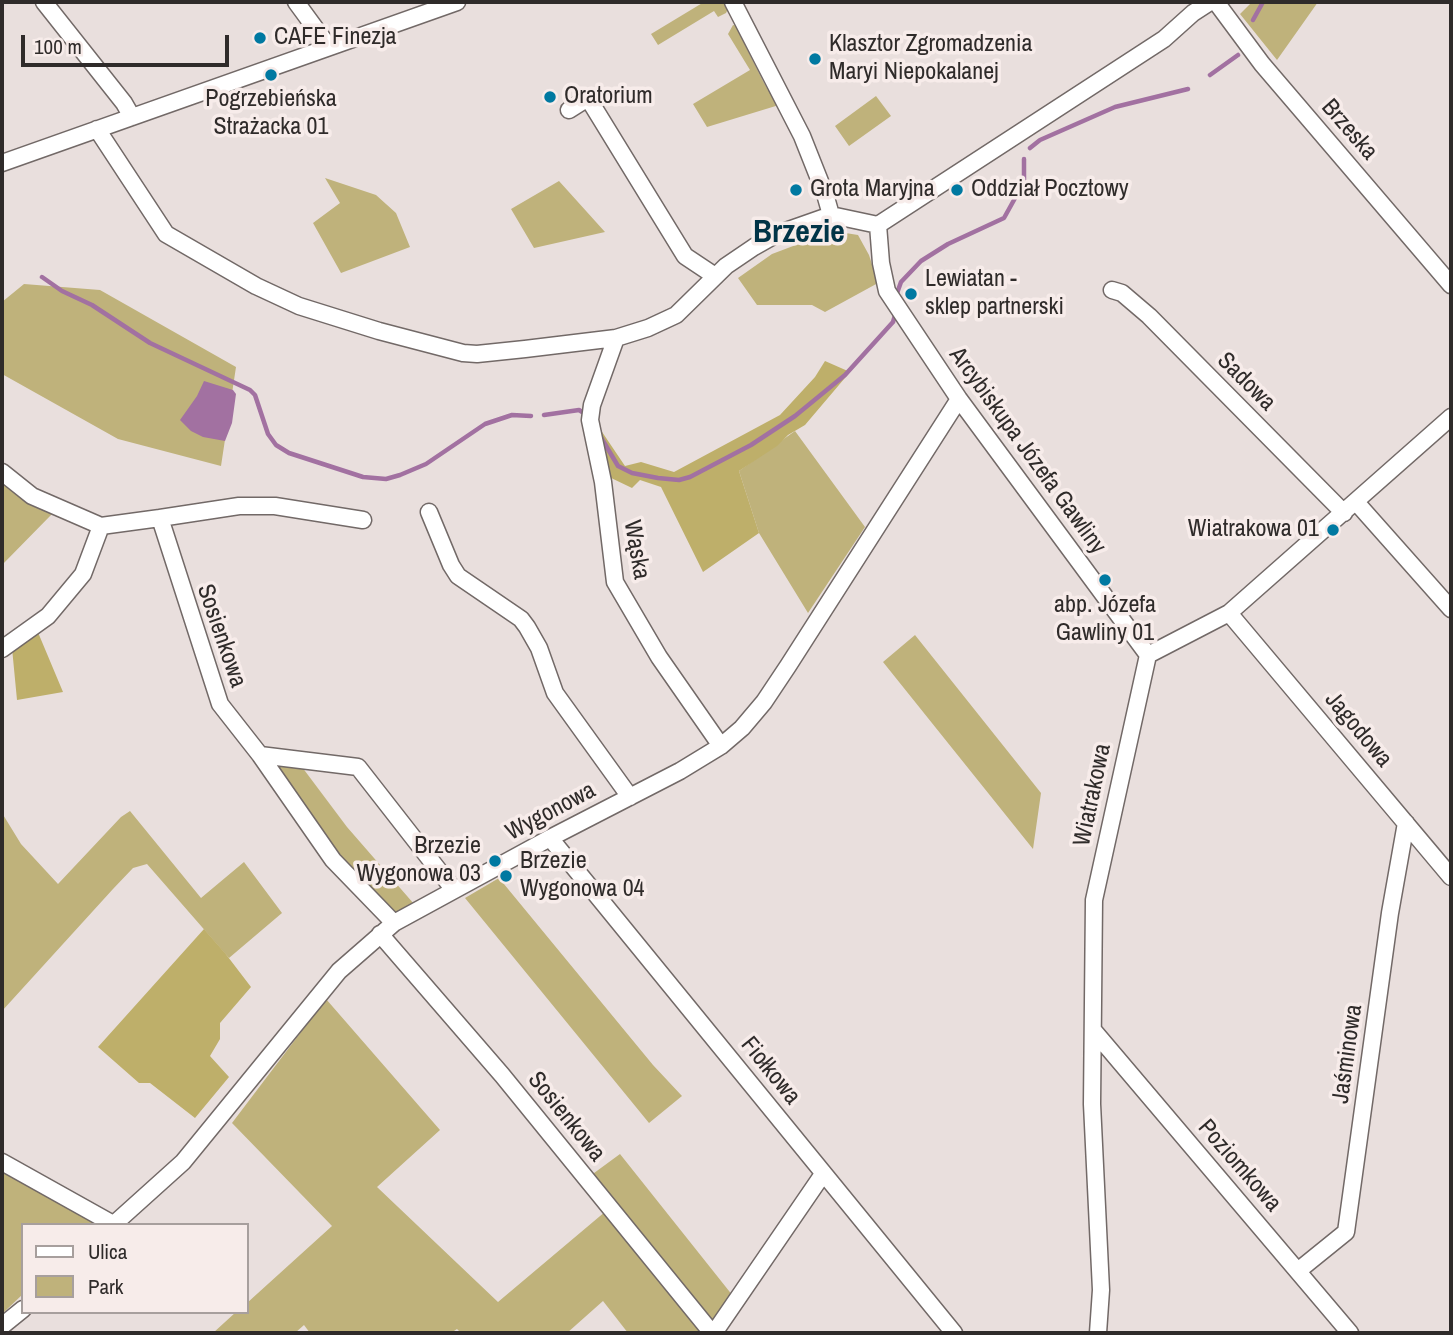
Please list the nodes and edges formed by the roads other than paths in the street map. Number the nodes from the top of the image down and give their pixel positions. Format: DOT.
graph roads {
  1 [pos="44,2"];
  2 [pos="296,2"];
  3 [pos="457,2"];
  4 [pos="733,2"];
  5 [pos="1213,2"];
  6 [pos="329,47"];
  7 [pos="569,110"];
  8 [pos="132,117"];
  9 [pos="97,129"];
  10 [pos="2,163"];
  11 [pos="831,215"];
  12 [pos="878,225"];
  13 [pos="715,276"];
  14 [pos="1451,285"];
  15 [pos="1112,290"];
  16 [pos="616,338"];
  17 [pos="959,399"];
  18 [pos="1451,418"];
  19 [pos="2,472"];
  20 [pos="1356,502"];
  21 [pos="429,512"];
  22 [pos="1343,513"];
  23 [pos="160,518"];
  24 [pos="363,520"];
  25 [pos="101,526"];
  26 [pos="1451,609"];
  27 [pos="1229,612"];
  28 [pos="2,649"];
  29 [pos="1148,655"];
  30 [pos="720,746"];
  31 [pos="260,755"];
  32 [pos="630,797"];
  33 [pos="1406,823"];
  34 [pos="550,838"];
  35 [pos="1451,877"];
  36 [pos="454,890"];
  37 [pos="394,923"];
  38 [pos="380,934"];
  39 [pos="1093,1030"];
  40 [pos="2,1162"];
  41 [pos="823,1174"];
  42 [pos="111,1223"];
  43 [pos="114,1223"];
  44 [pos="1298,1270"];
  45 [pos="21,1311"];
  46 [pos="2,1326"];
  47 [pos="713,1333"];
  48 [pos="954,1333"];
  49 [pos="1098,1333"];
  50 [pos="1350,1333"];
  1 -- 8 [label="street"];
  2 -- 6 [label="street"];
  3 -- 6 [label="street"];
  4 -- 11 [label="street"];
  5 -- 12 [label="street"];
  5 -- 14 [label="street, Brzeska"];
  6 -- 8 [label="street"];
  7 -- 13 [label="street"];
  8 -- 9 [label="street"];
  9 -- 10 [label="street"];
  9 -- 16 [label="street"];
  11 -- 12 [label="street"];
  11 -- 13 [label="street"];
  12 -- 17 [label="street, Arcybiskupa Józefa Gawliny"];
  13 -- 16 [label="street"];
  15 -- 22 [label="street, Sadowa"];
  16 -- 30 [label="street, Wąska"];
  17 -- 29 [label="street, Arcybiskupa Józefa Gawliny"];
  17 -- 30 [label="street, Wygonowa"];
  18 -- 20 [label="street"];
  19 -- 25 [label="street"];
  20 -- 22 [label="street"];
  20 -- 26 [label="street"];
  21 -- 32 [label="street"];
  22 -- 27 [label="street"];
  23 -- 24 [label="street"];
  23 -- 25 [label="street"];
  23 -- 31 [label="street, Sosienkowa"];
  25 -- 28 [label="street"];
  27 -- 29 [label="street"];
  27 -- 33 [label="street, Jagodowa"];
  29 -- 39 [label="street, Wiatrakowa"];
  30 -- 32 [label="street, Wygonowa"];
  31 -- 36 [label="street"];
  31 -- 37 [label="street"];
  32 -- 34 [label="street, Wygonowa"];
  33 -- 35 [label="street, Jagodowa"];
  33 -- 44 [label="street, Jaśminowa"];
  34 -- 36 [label="street, Wygonowa"];
  34 -- 41 [label="street, Fiołkowa"];
  36 -- 37 [label="street, Wygonowa"];
  37 -- 38 [label="street, Wygonowa"];
  38 -- 43 [label="street, Wygonowa"];
  38 -- 47 [label="street, Sosienkowa"];
  39 -- 44 [label="street, Poziomkowa"];
  39 -- 49 [label="street, Wiatrakowa"];
  40 -- 42 [label="street"];
  41 -- 47 [label="street"];
  41 -- 48 [label="street, Fiołkowa"];
  44 -- 50 [label="street, Poziomkowa"];
  45 -- 46 [label="street"];
}
